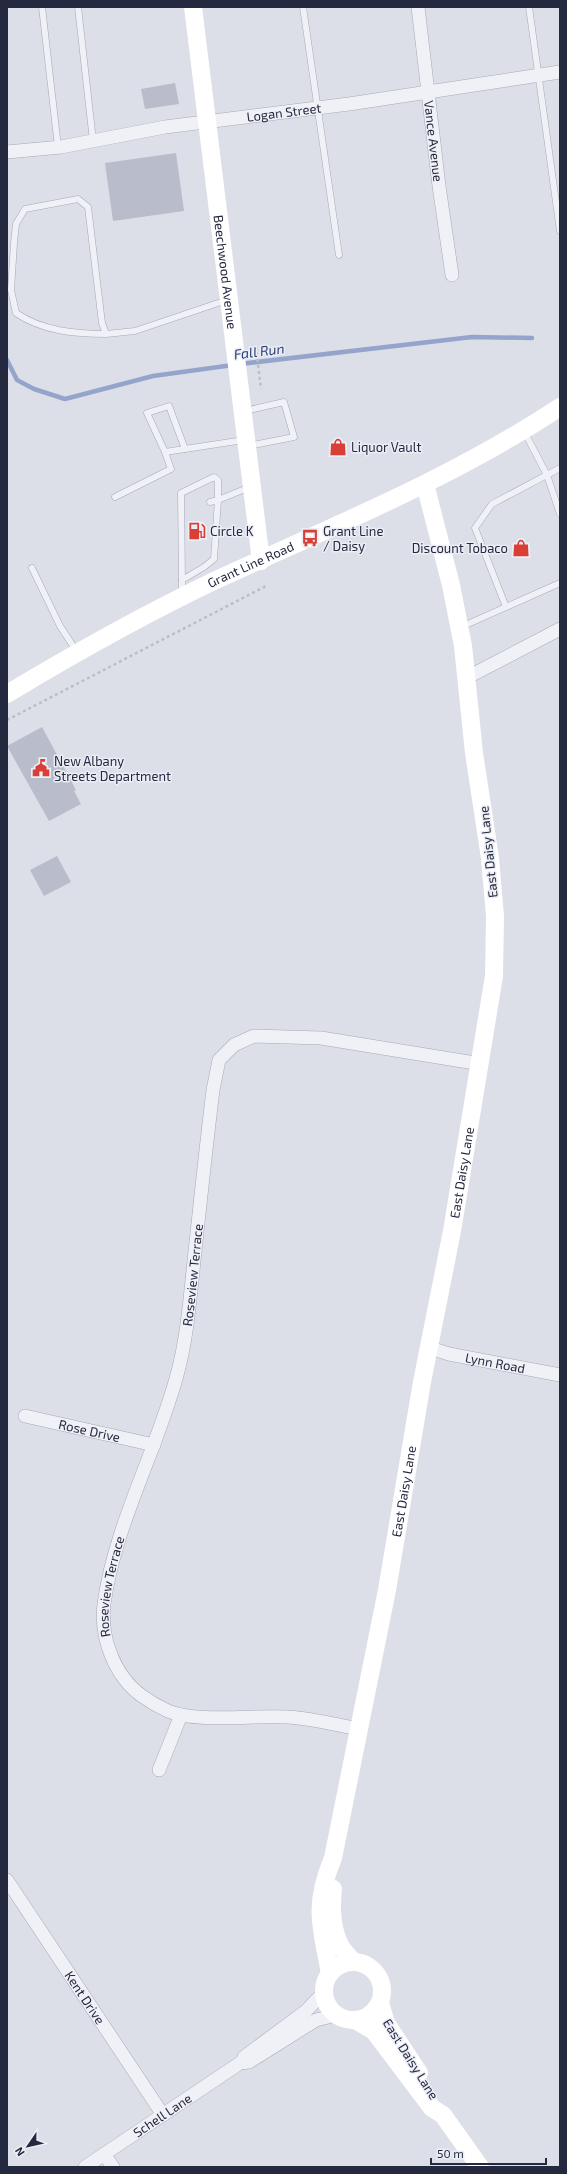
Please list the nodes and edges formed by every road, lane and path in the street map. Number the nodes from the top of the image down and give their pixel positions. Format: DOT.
graph roads {
  1 [pos="42,7"];
  2 [pos="78,7"];
  3 [pos="193,7"];
  4 [pos="303,7"];
  5 [pos="418,7"];
  6 [pos="529,7"];
  7 [pos="560,72"];
  8 [pos="537,75"];
  9 [pos="428,91"];
  10 [pos="317,107"];
  11 [pos="207,122"];
  12 [pos="93,141"];
  13 [pos="58,147"];
  14 [pos="7,152"];
  15 [pos="560,231"];
  16 [pos="339,255"];
  17 [pos="452,275"];
  18 [pos="10,283"];
  19 [pos="229,299"];
  20 [pos="106,334"];
  21 [pos="256,347"];
  22 [pos="261,389"];
  23 [pos="560,407"];
  24 [pos="243,412"];
  25 [pos="523,429"];
  26 [pos="246,443"];
  27 [pos="185,449"];
  28 [pos="164,452"];
  29 [pos="560,468"];
  30 [pos="547,475"];
  31 [pos="425,484"];
  32 [pos="252,487"];
  33 [pos="115,497"];
  34 [pos="218,500"];
  35 [pos="210,502"];
  36 [pos="189,510"];
  37 [pos="181,513"];
  38 [pos="560,514"];
  39 [pos="217,520"];
  40 [pos="211,522"];
  41 [pos="261,561"];
  42 [pos="32,568"];
  43 [pos="560,583"];
  44 [pos="268,585"];
  45 [pos="182,588"];
  46 [pos="506,607"];
  47 [pos="459,628"];
  48 [pos="560,629"];
  49 [pos="78,653"];
  50 [pos="466,678"];
  51 [pos="7,694"];
  52 [pos="7,720"];
  53 [pos="481,1064"];
  54 [pos="430,1348"];
  55 [pos="560,1375"];
  56 [pos="25,1416"];
  57 [pos="154,1445"];
  58 [pos="181,1715"];
  59 [pos="359,1729"];
  60 [pos="160,1770"];
  61 [pos="333,1858"];
  62 [pos="7,1880"];
  63 [pos="354,1962"];
  64 [pos="330,1973"];
  65 [pos="324,1992"];
  66 [pos="380,2003"];
  67 [pos="336,2016"];
  68 [pos="356,2021"];
  69 [pos="240,2064"];
  70 [pos="163,2115"];
  71 [pos="443,2115"];
  72 [pos="104,2154"];
  73 [pos="85,2167"];
  74 [pos="112,2167"];
  75 [pos="480,2167"];
  1 -- 13 [label="lane"];
  2 -- 12 [label="lane"];
  3 -- 11 [label="street, Beechwood Avenue"];
  4 -- 10 [label="lane"];
  5 -- 9 [label="street, Vance Avenue"];
  6 -- 8 [label="lane"];
  7 -- 8 [label="street, Logan Street"];
  8 -- 9 [label="street, Logan Street"];
  8 -- 15 [label="lane"];
  9 -- 10 [label="street, Logan Street"];
  9 -- 17 [label="street, Vance Avenue"];
  10 -- 11 [label="street, Logan Street"];
  10 -- 16 [label="lane"];
  11 -- 12 [label="street, Logan Street"];
  11 -- 19 [label="street, Beechwood Avenue"];
  12 -- 13 [label="street, Logan Street"];
  13 -- 14 [label="street, Logan Street"];
  18 -- 20 [label="lane"];
  18 -- 20 [label="lane"];
  19 -- 20 [label="lane"];
  19 -- 24 [label="street, Beechwood Avenue"];
  21 -- 22 [label="path"];
  23 -- 25 [label="street, Grant Line Road"];
  24 -- 26 [label="street, Beechwood Avenue"];
  24 -- 26 [label="lane"];
  25 -- 30 [label="lane"];
  25 -- 31 [label="street, Grant Line Road"];
  26 -- 27 [label="lane"];
  26 -- 32 [label="street, Beechwood Avenue"];
  27 -- 28 [label="lane"];
  27 -- 28 [label="lane"];
  28 -- 33 [label="lane"];
  29 -- 30 [label="lane"];
  30 -- 38 [label="lane"];
  30 -- 46 [label="lane"];
  31 -- 41 [label="street, Grant Line Road"];
  31 -- 47 [label="street, East Daisy Lane"];
  32 -- 34 [label="lane"];
  32 -- 41 [label="street, Beechwood Avenue"];
  34 -- 35 [label="lane"];
  34 -- 37 [label="lane"];
  34 -- 39 [label="lane"];
  36 -- 37 [label="lane"];
  37 -- 45 [label="lane"];
  39 -- 40 [label="lane"];
  39 -- 45 [label="lane"];
  41 -- 45 [label="street, Grant Line Road"];
  42 -- 49 [label="lane"];
  43 -- 46 [label="lane"];
  44 -- 52 [label="path"];
  45 -- 49 [label="street, Grant Line Road"];
  46 -- 47 [label="lane"];
  47 -- 50 [label="street, East Daisy Lane"];
  48 -- 50 [label="street"];
  49 -- 51 [label="street, Grant Line Road"];
  50 -- 53 [label="street, East Daisy Lane"];
  53 -- 54 [label="street, East Daisy Lane"];
  53 -- 57 [label="street, Roseview Terrace"];
  54 -- 55 [label="street, Lynn Road"];
  54 -- 59 [label="street, East Daisy Lane"];
  56 -- 57 [label="street, Rose Drive"];
  57 -- 58 [label="street, Roseview Terrace"];
  58 -- 59 [label="street, Roseview Terrace"];
  58 -- 60 [label="street"];
  59 -- 61 [label="street, East Daisy Lane"];
  61 -- 63 [label="street, East Daisy Lane"];
  61 -- 64 [label="street, East Daisy Lane"];
  62 -- 70 [label="street, Kent Drive"];
  63 -- 64 [label="street"];
  63 -- 66 [label="street"];
  64 -- 65 [label="street"];
  65 -- 67 [label="street"];
  65 -- 69 [label="street, Schell Lane"];
  66 -- 68 [label="street"];
  66 -- 71 [label="street, East Daisy Lane"];
  67 -- 68 [label="street"];
  67 -- 69 [label="street, Schell Lane"];
  68 -- 71 [label="street, East Daisy Lane"];
  69 -- 70 [label="street, Schell Lane"];
  70 -- 72 [label="street, Schell Lane"];
  71 -- 75 [label="street, East Daisy Lane"];
  72 -- 73 [label="street, Schell Lane"];
  72 -- 74 [label="street"];
}
